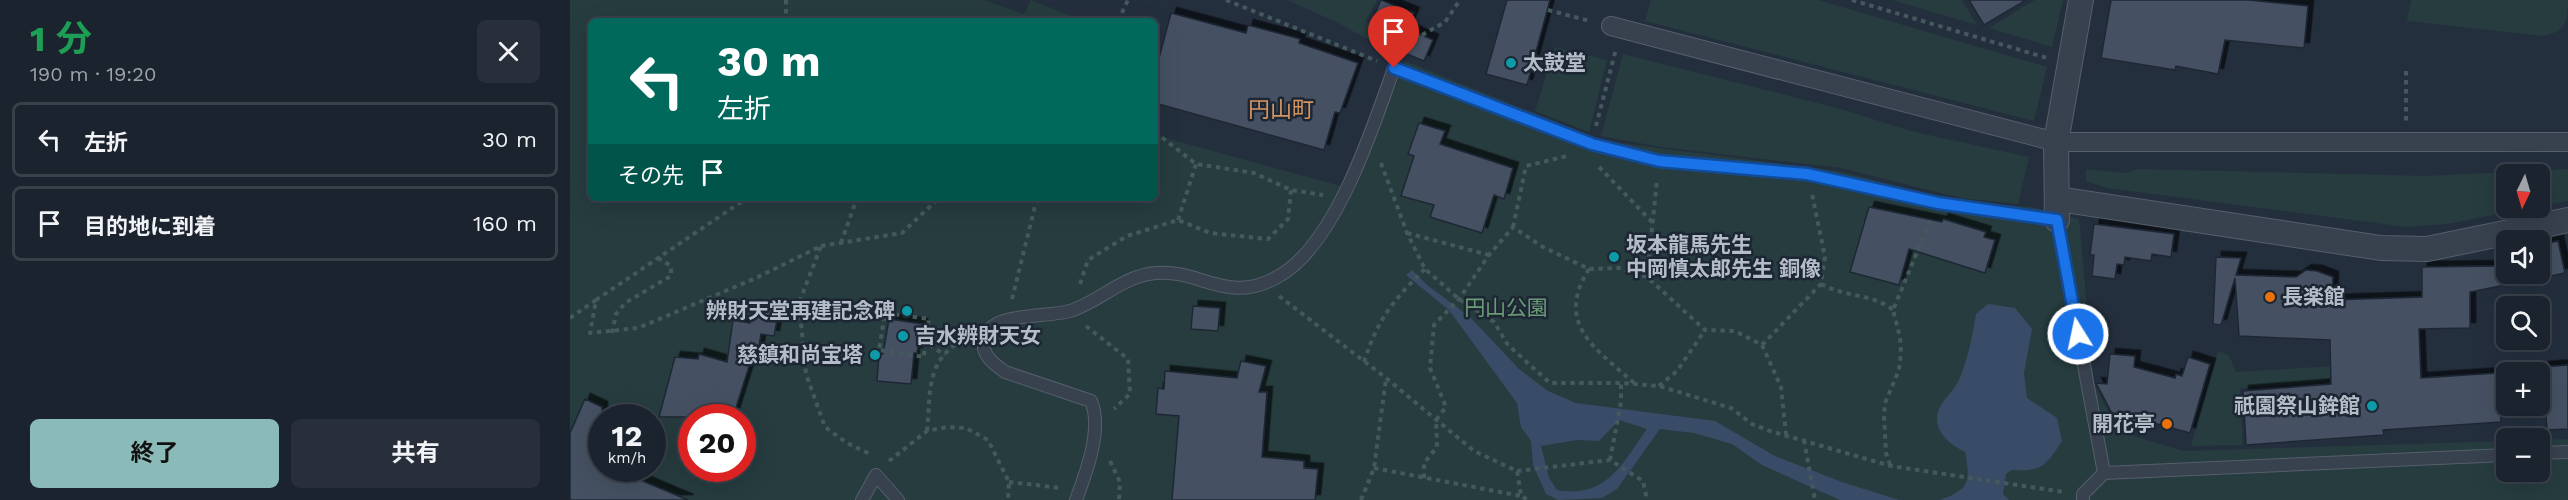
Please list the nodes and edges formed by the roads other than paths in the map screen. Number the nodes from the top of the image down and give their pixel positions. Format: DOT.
graph roads {
  1 [pos="2081,0"];
  2 [pos="1616,28"];
  3 [pos="2056,142"];
  4 [pos="2568,142"];
  5 [pos="2057,209"];
  6 [pos="2568,220"];
  7 [pos="2568,452"];
  8 [pos="2550,453"];
  9 [pos="2496,455"];
  10 [pos="2104,473"];
  11 [pos="2083,497"];
  12 [pos="862,500"];
  13 [pos="898,500"];
  14 [pos="1076,500"];
  1 -- 3 [label="street"];
  2 -- 3 [label="street"];
  3 -- 4 [label="street"];
  3 -- 5 [label="street"];
  5 -- 6 [label="street"];
  5 -- 10 [label="lane"];
  5 -- 14 [label="lane"];
  7 -- 8 [label="lane"];
  9 -- 10 [label="lane"];
  10 -- 11 [label="lane"];
  12 -- 13 [label="lane"];
}
